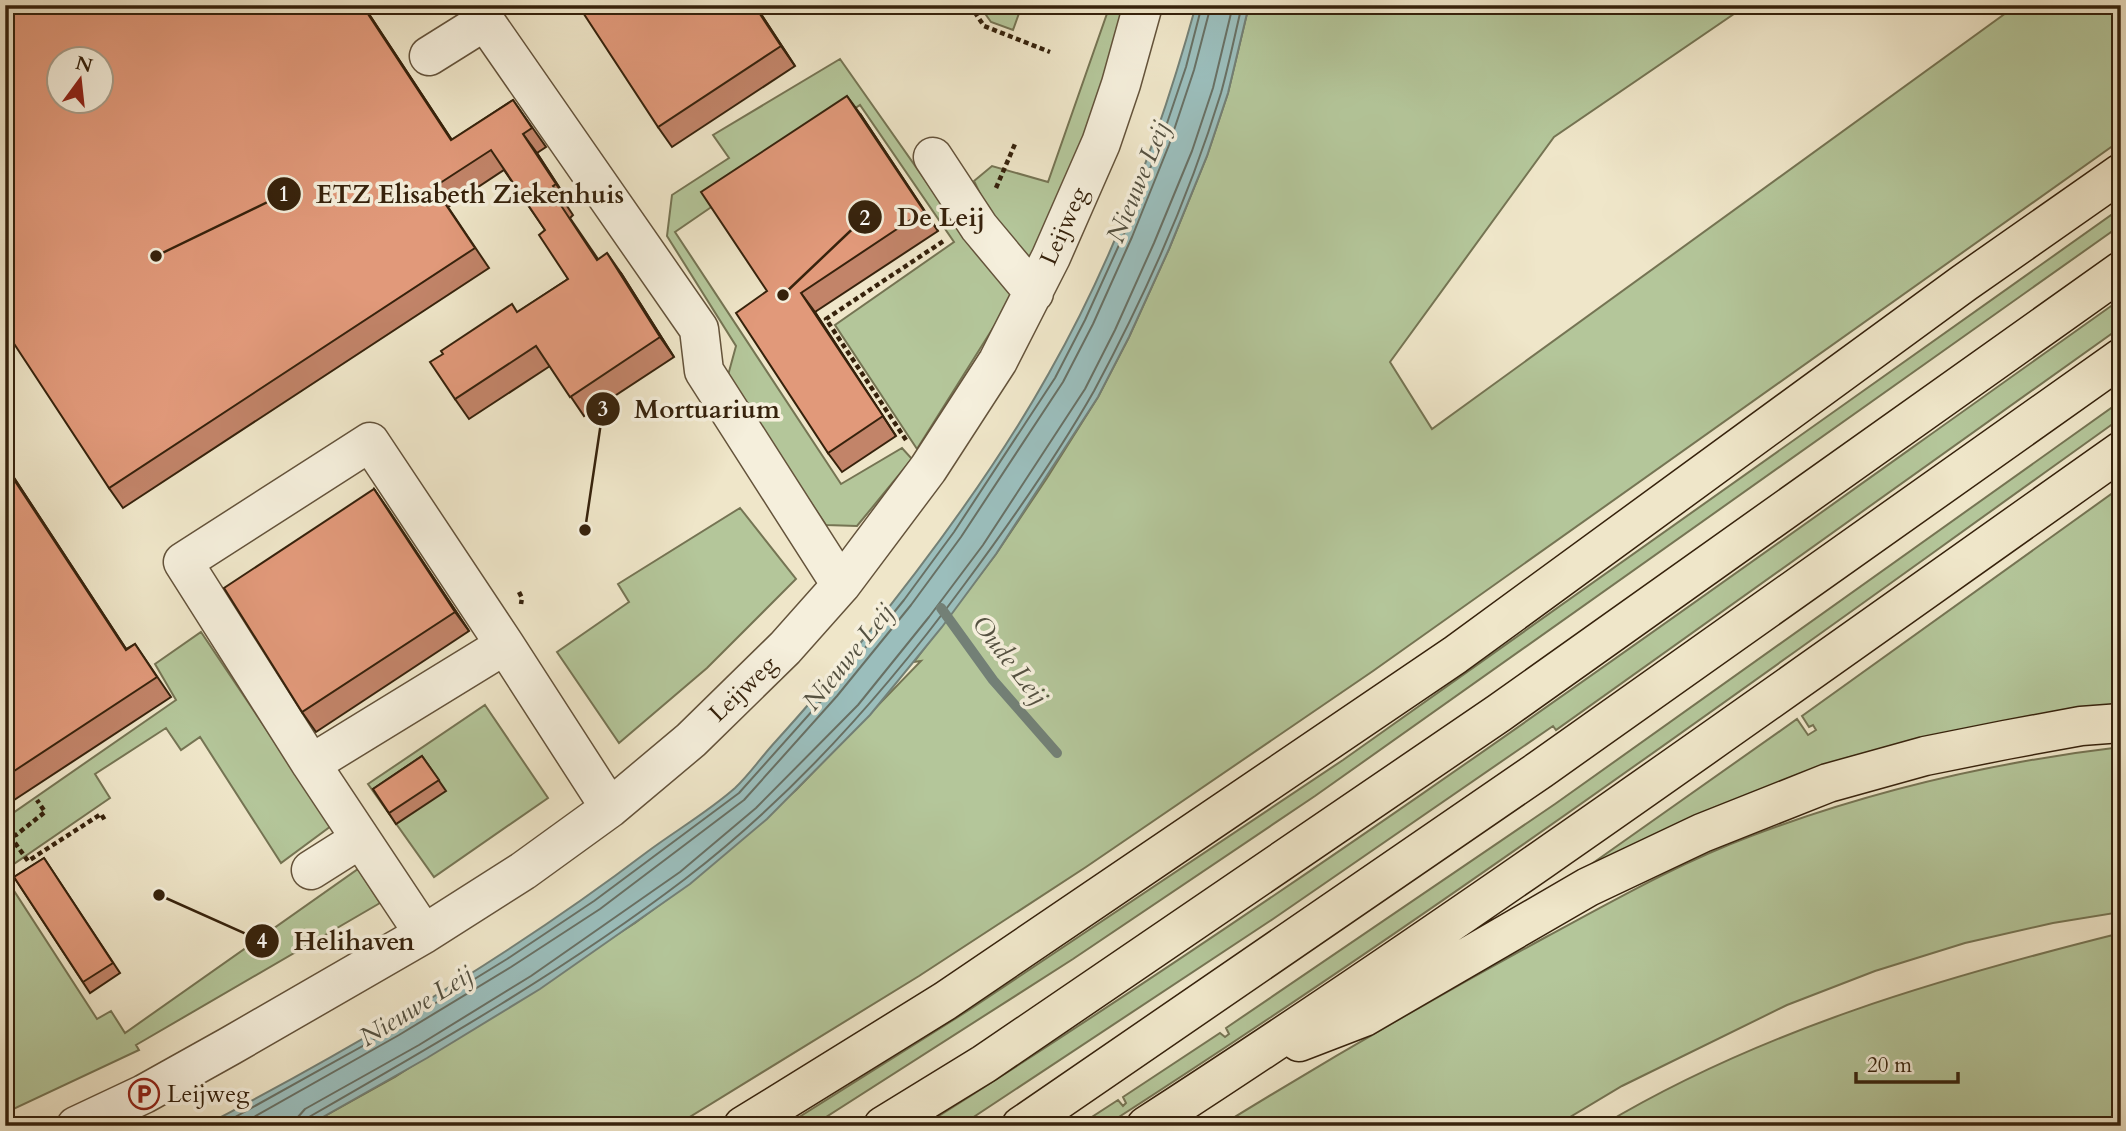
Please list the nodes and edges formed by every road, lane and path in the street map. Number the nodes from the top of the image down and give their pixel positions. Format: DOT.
graph roads {
  1 [pos="970,5"];
  2 [pos="1143,5"];
  3 [pos="1050,52"];
  4 [pos="429,56"];
  5 [pos="933,157"];
  6 [pos="2121,173"];
  7 [pos="979,227"];
  8 [pos="2121,271"];
  9 [pos="1034,293"];
  10 [pos="2121,358"];
  11 [pos="905,439"];
  12 [pos="2121,451"];
  13 [pos="841,585"];
  14 [pos="505,645"];
  15 [pos="2121,723"];
  16 [pos="311,764"];
  17 [pos="37,800"];
  18 [pos="610,808"];
  19 [pos="106,822"];
  20 [pos="8,837"];
  21 [pos="360,839"];
  22 [pos="311,870"];
  23 [pos="424,934"];
  24 [pos="1242,1064"];
  25 [pos="76,1126"];
  26 [pos="743,1126"];
  27 [pos="883,1126"];
  28 [pos="1021,1126"];
  29 [pos="1146,1126"];
  1 -- 3 [label="path"];
  2 -- 9 [label="street, Leijweg"];
  4 -- 13 [label="street"];
  5 -- 7 [label="street"];
  6 -- 26 [label="highway"];
  7 -- 9 [label="street"];
  7 -- 11 [label="path"];
  8 -- 27 [label="highway"];
  9 -- 13 [label="street, Leijweg"];
  10 -- 28 [label="highway"];
  12 -- 24 [label="highway"];
  13 -- 18 [label="street, Leijweg"];
  14 -- 16 [label="street"];
  14 -- 16 [label="street"];
  14 -- 18 [label="street"];
  15 -- 24 [label="highway"];
  16 -- 21 [label="street"];
  17 -- 20 [label="path"];
  18 -- 23 [label="street, Leijweg"];
  19 -- 20 [label="path"];
  21 -- 22 [label="street"];
  21 -- 23 [label="street"];
  23 -- 25 [label="street, Leijweg"];
  24 -- 29 [label="highway"];
}
